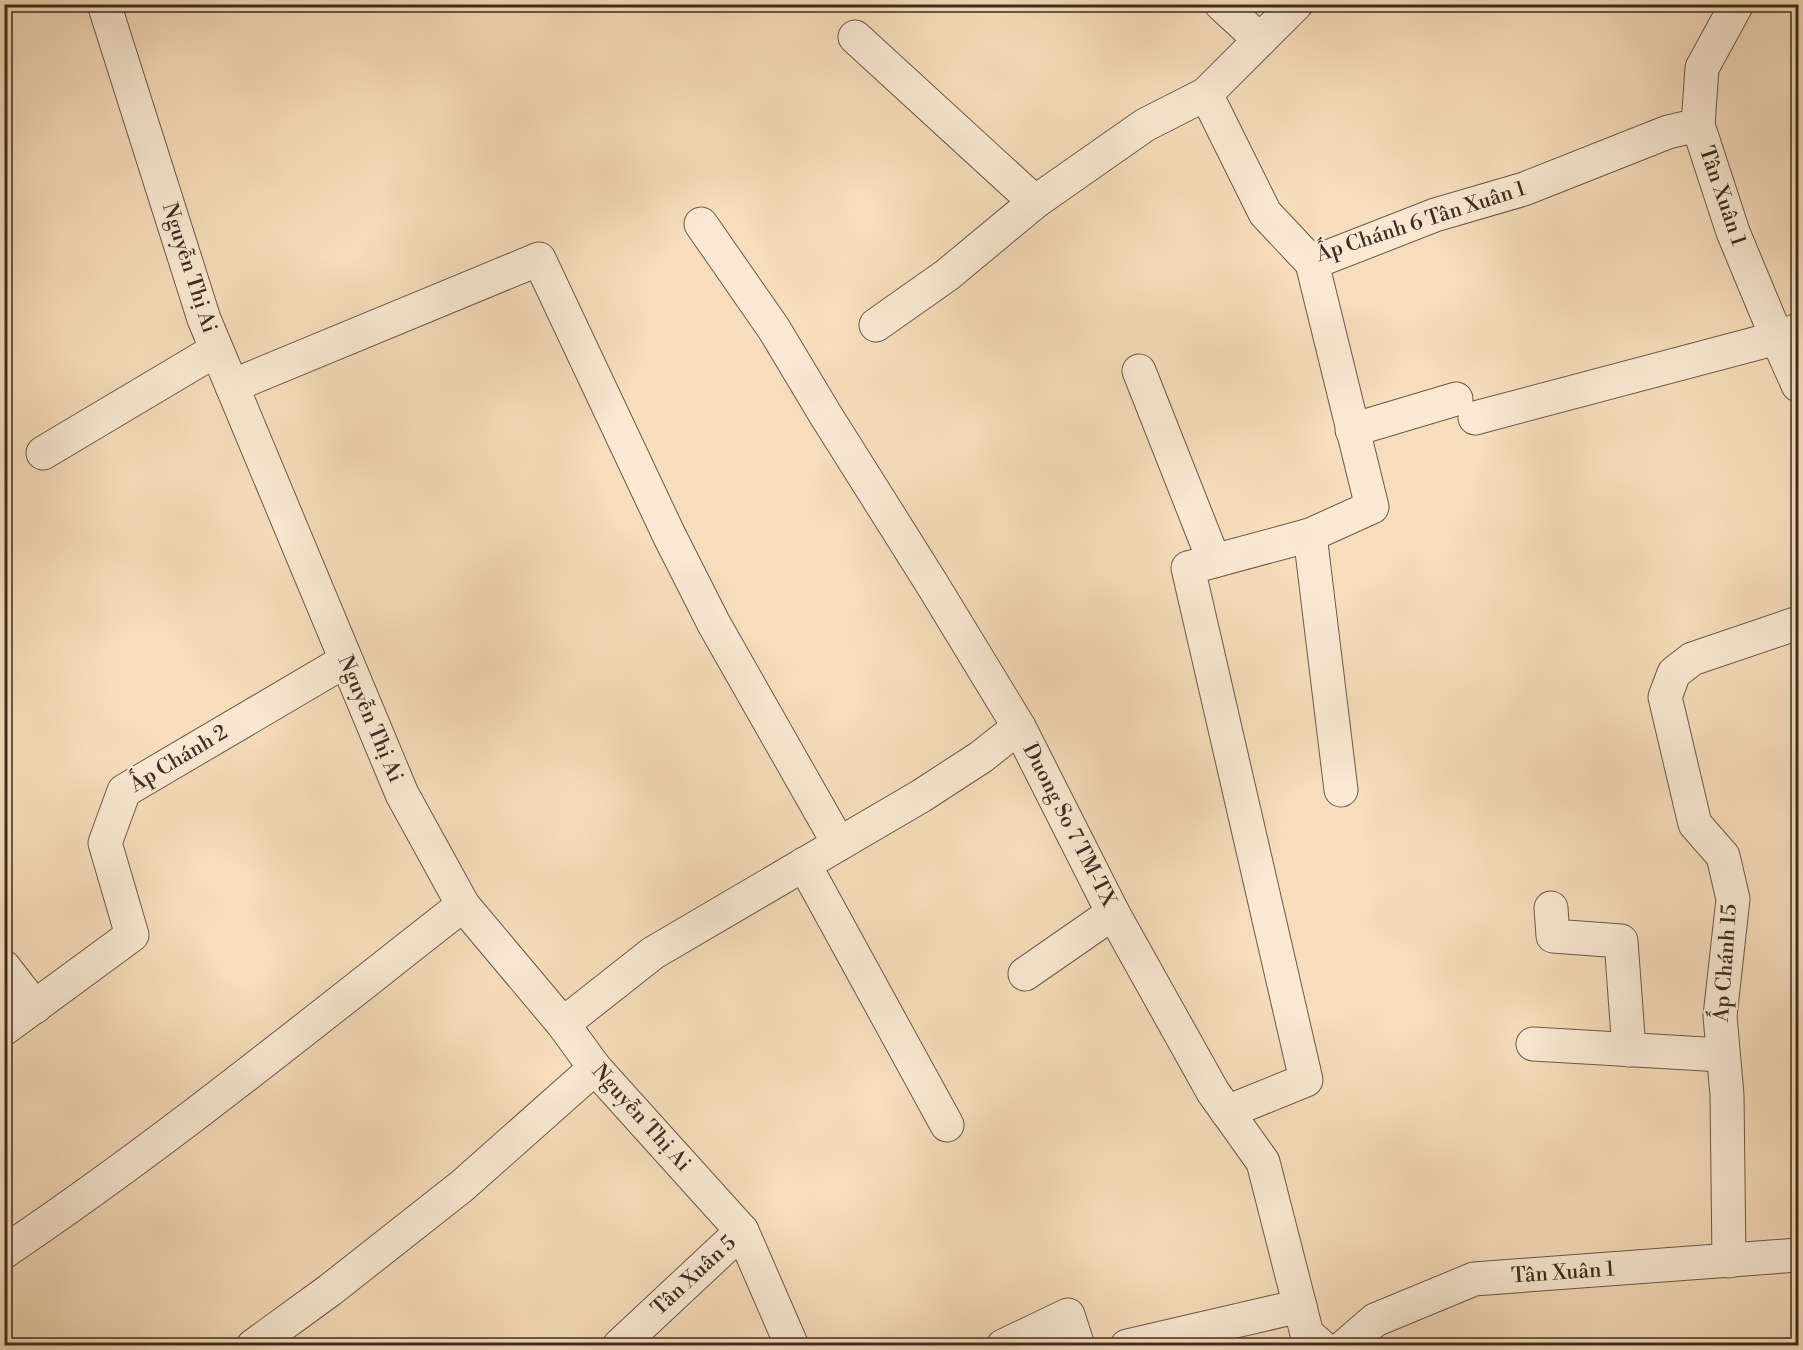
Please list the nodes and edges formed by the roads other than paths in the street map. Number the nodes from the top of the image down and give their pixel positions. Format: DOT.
graph roads {
  1 [pos="104,4"];
  2 [pos="1221,4"];
  3 [pos="1296,4"];
  4 [pos="1737,4"];
  5 [pos="855,37"];
  6 [pos="1260,40"];
  7 [pos="1206,94"];
  8 [pos="1698,125"];
  9 [pos="1035,202"];
  10 [pos="701,224"];
  11 [pos="1312,263"];
  12 [pos="876,325"];
  13 [pos="1788,334"];
  14 [pos="216,350"];
  15 [pos="1138,371"];
  16 [pos="1798,385"];
  17 [pos="232,386"];
  18 [pos="1352,430"];
  19 [pos="43,453"];
  20 [pos="1310,535"];
  21 [pos="1214,561"];
  22 [pos="1798,623"];
  23 [pos="345,661"];
  24 [pos="1019,727"];
  25 [pos="1341,790"];
  26 [pos="839,844"];
  27 [pos="804,864"];
  28 [pos="462,905"];
  29 [pos="1551,908"];
  30 [pos="1113,912"];
  31 [pos="4,967"];
  32 [pos="1025,974"];
  33 [pos="35,1007"];
  34 [pos="563,1024"];
  35 [pos="4,1029"];
  36 [pos="1533,1044"];
  37 [pos="1629,1050"];
  38 [pos="1722,1055"];
  39 [pos="596,1068"];
  40 [pos="1227,1112"];
  41 [pos="947,1125"];
  42 [pos="742,1231"];
  43 [pos="4,1252"];
  44 [pos="1798,1255"];
  45 [pos="1729,1261"];
  46 [pos="1300,1306"];
  47 [pos="253,1346"];
  48 [pos="620,1346"];
  49 [pos="792,1346"];
  50 [pos="1003,1346"];
  51 [pos="1078,1346"];
  52 [pos="1127,1346"];
  53 [pos="1321,1346"];
  54 [pos="1345,1346"];
  1 -- 14 [label="street, Nguyễn Thị Ai"];
  2 -- 6 [label="street"];
  3 -- 6 [label="street"];
  4 -- 8 [label="street, Tân Xuân 1"];
  5 -- 9 [label="street"];
  6 -- 7 [label="street"];
  7 -- 9 [label="street"];
  7 -- 11 [label="street, Ấp Chánh 6 Tân Xuân 1"];
  8 -- 11 [label="street, Ấp Chánh 6 Tân Xuân 1"];
  8 -- 13 [label="street, Tân Xuân 1"];
  9 -- 12 [label="street"];
  10 -- 24 [label="street"];
  11 -- 18 [label="street"];
  13 -- 16 [label="street, Tân Xuân 1"];
  13 -- 18 [label="street"];
  14 -- 17 [label="street, Nguyễn Thị Ai"];
  14 -- 19 [label="street"];
  15 -- 21 [label="street"];
  17 -- 23 [label="street, Nguyễn Thị Ai"];
  17 -- 26 [label="street"];
  18 -- 20 [label="street"];
  20 -- 21 [label="street"];
  20 -- 25 [label="street"];
  21 -- 40 [label="street"];
  22 -- 38 [label="street, Ấp Chánh 15"];
  23 -- 28 [label="street, Nguyễn Thị Ai"];
  23 -- 33 [label="street, Ấp Chánh 2"];
  24 -- 26 [label="street, Duong So 7 TM-TX"];
  24 -- 30 [label="street, Duong So 7 TM-TX"];
  26 -- 27 [label="street, Duong So 7 TM-TX"];
  27 -- 34 [label="street, Duong So 7 TM-TX"];
  27 -- 41 [label="street"];
  28 -- 34 [label="street, Nguyễn Thị Ai"];
  28 -- 43 [label="street"];
  29 -- 37 [label="street"];
  30 -- 32 [label="street"];
  30 -- 40 [label="street, Duong So 7 TM-TX"];
  31 -- 33 [label="street"];
  33 -- 35 [label="street, Ấp Chánh 2"];
  34 -- 39 [label="street, Nguyễn Thị Ai"];
  36 -- 37 [label="street"];
  37 -- 38 [label="street"];
  38 -- 45 [label="street, Ấp Chánh 15"];
  39 -- 42 [label="street, Nguyễn Thị Ai"];
  39 -- 47 [label="street"];
  40 -- 46 [label="street, Duong So 7 TM-TX"];
  42 -- 48 [label="street, Tân Xuân 5"];
  42 -- 49 [label="street, Nguyễn Thị Ai"];
  44 -- 45 [label="street, Tân Xuân 1"];
  45 -- 54 [label="street, Tân Xuân 1"];
  46 -- 52 [label="street"];
  46 -- 53 [label="street, Duong So 7 TM-TX"];
  50 -- 51 [label="street"];
}
